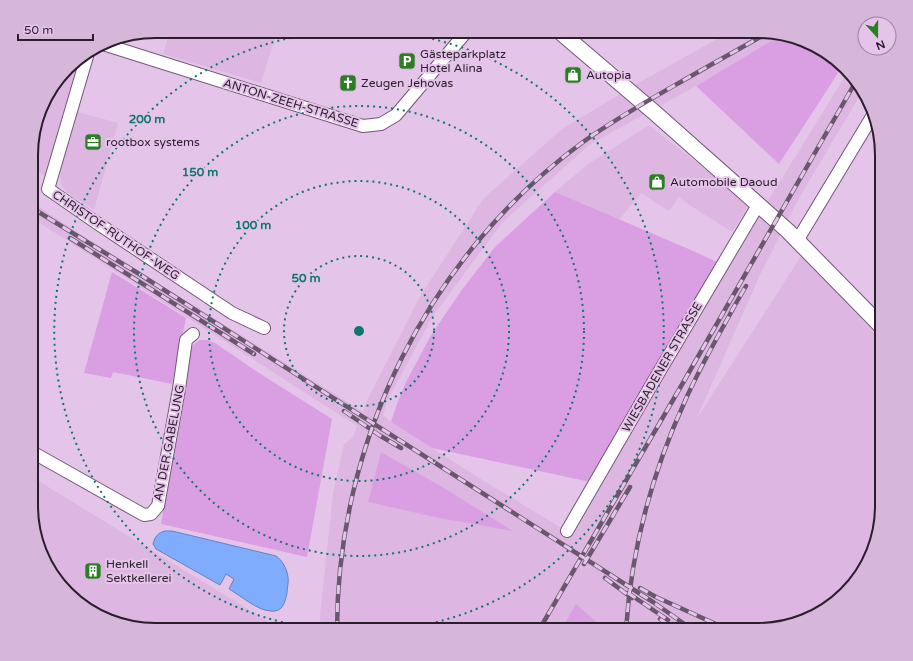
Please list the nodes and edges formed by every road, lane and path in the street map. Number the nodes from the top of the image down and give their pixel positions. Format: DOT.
graph roads {
  1 [pos="461,38"];
  2 [pos="567,38"];
  3 [pos="111,47"];
  4 [pos="86,61"];
  5 [pos="870,120"];
  6 [pos="758,205"];
  7 [pos="793,236"];
  8 [pos="875,319"];
  9 [pos="264,328"];
  10 [pos="193,334"];
  11 [pos="38,455"];
  12 [pos="567,531"];
  1 -- 3 [label="street, ANTON-ZEEH-STRASSE"];
  2 -- 6 [label="main road"];
  4 -- 9 [label="street, CHRISTOF-RUTHOF-WEG"];
  5 -- 7 [label="street"];
  6 -- 7 [label="main road"];
  6 -- 12 [label="street, WIESBADENER STRASSE"];
  7 -- 8 [label="main road"];
  10 -- 11 [label="street, AN DER GABELUNG"];
}
